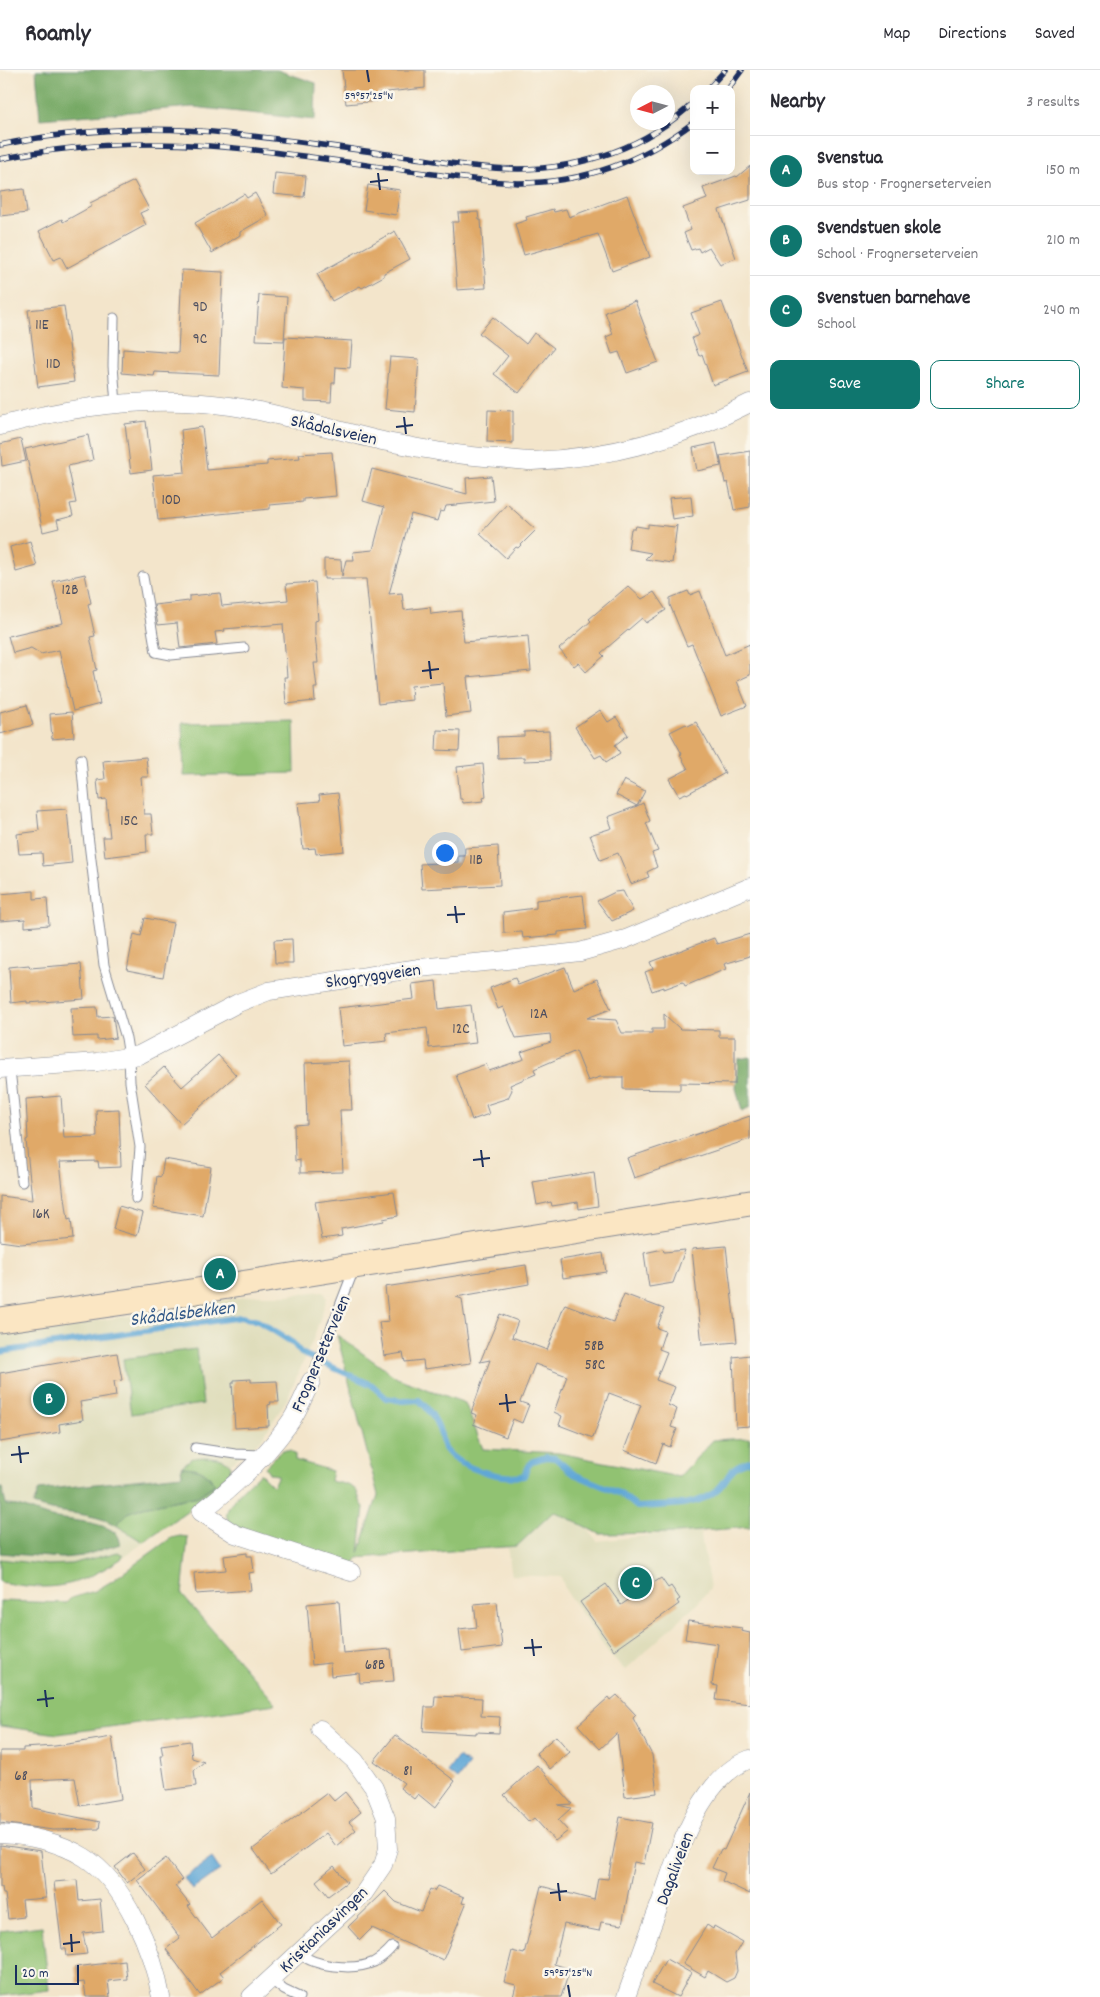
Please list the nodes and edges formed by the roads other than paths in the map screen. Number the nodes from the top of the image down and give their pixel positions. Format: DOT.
graph roads {
  1 [pos="114,318"];
  2 [pos="750,403"];
  3 [pos="116,404"];
  4 [pos="0,426"];
  5 [pos="143,577"];
  6 [pos="244,648"];
  7 [pos="81,759"];
  8 [pos="750,887"];
  9 [pos="129,1057"];
  10 [pos="5,1069"];
  11 [pos="22,1182"];
  12 [pos="136,1199"];
  13 [pos="750,1203"];
  14 [pos="356,1265"];
  15 [pos="0,1320"];
  16 [pos="311,1381"];
  17 [pos="195,1448"];
  18 [pos="265,1455"];
  19 [pos="351,1572"];
  20 [pos="320,1729"];
  21 [pos="750,1759"];
  22 [pos="0,1834"];
  23 [pos="392,1947"];
  24 [pos="298,1953"];
  25 [pos="270,1979"];
  26 [pos="162,1997"];
  27 [pos="251,1997"];
  28 [pos="299,1997"];
  29 [pos="626,1997"];
  1 -- 3 [label="lane"];
  2 -- 3 [label="street, Skådalsveien"];
  3 -- 4 [label="street, Skådalsveien"];
  5 -- 6 [label="lane"];
  7 -- 9 [label="lane"];
  8 -- 9 [label="street, Skogryggveien"];
  9 -- 10 [label="street, Skogryggveien"];
  9 -- 12 [label="lane"];
  10 -- 11 [label="lane"];
  13 -- 14 [label="main road, Frognerseterveien"];
  14 -- 15 [label="main road, Frognerseterveien"];
  14 -- 16 [label="lane, Frognerseterveien"];
  16 -- 18 [label="street, Frognerseterveien"];
  17 -- 18 [label="lane"];
  18 -- 19 [label="street, Frognerseterveien"];
  20 -- 24 [label="street, Kristianiasvingen"];
  21 -- 29 [label="street, Dagaliveien"];
  22 -- 26 [label="street"];
  23 -- 24 [label="lane"];
  24 -- 25 [label="street, Kristianiasvingen"];
  25 -- 27 [label="street, Kristianiasvingen"];
  25 -- 28 [label="lane"];
}
